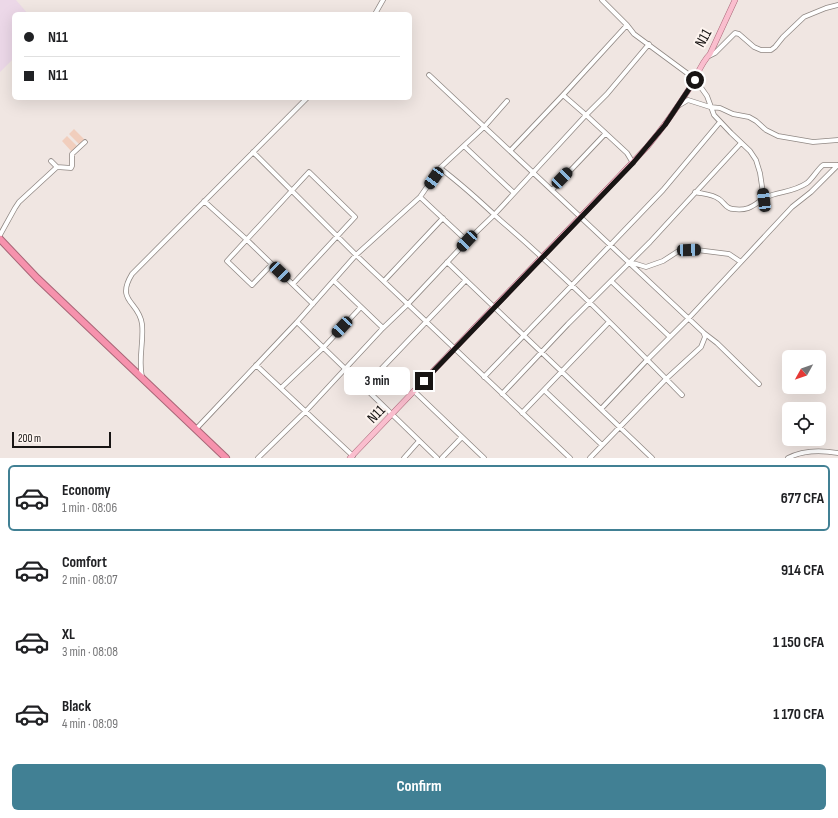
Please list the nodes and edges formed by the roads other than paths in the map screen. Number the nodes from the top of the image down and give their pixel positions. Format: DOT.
graph roads {
  1 [pos="383,0"];
  2 [pos="602,0"];
  3 [pos="735,0"];
  4 [pos="838,5"];
  5 [pos="376,12"];
  6 [pos="627,25"];
  7 [pos="649,44"];
  8 [pos="706,58"];
  9 [pos="429,75"];
  10 [pos="695,80"];
  11 [pos="563,95"];
  12 [pos="305,100"];
  13 [pos="507,101"];
  14 [pos="678,106"];
  15 [pos="710,107"];
  16 [pos="586,116"];
  17 [pos="720,122"];
  18 [pos="484,126"];
  19 [pos="605,134"];
  20 [pos="838,140"];
  21 [pos="85,142"];
  22 [pos="741,143"];
  23 [pos="464,146"];
  24 [pos="510,151"];
  25 [pos="253,152"];
  26 [pos="51,160"];
  27 [pos="633,163"];
  28 [pos="838,165"];
  29 [pos="57,167"];
  30 [pos="440,168"];
  31 [pos="533,173"];
  32 [pos="552,190"];
  33 [pos="291,191"];
  34 [pos="695,192"];
  35 [pos="514,193"];
  36 [pos="420,197"];
  37 [pos="764,200"];
  38 [pos="204,201"];
  39 [pos="494,215"];
  40 [pos="581,216"];
  41 [pos="443,218"];
  42 [pos="0,235"];
  43 [pos="338,237"];
  44 [pos="0,239"];
  45 [pos="246,239"];
  46 [pos="467,241"];
  47 [pos="611,245"];
  48 [pos="356,256"];
  49 [pos="542,257"];
  50 [pos="447,262"];
  51 [pos="741,262"];
  52 [pos="629,263"];
  53 [pos="272,264"];
  54 [pos="466,280"];
  55 [pos="334,281"];
  56 [pos="384,281"];
  57 [pos="610,281"];
  58 [pos="293,284"];
  59 [pos="572,286"];
  60 [pos="589,302"];
  61 [pos="313,304"];
  62 [pos="408,304"];
  63 [pos="361,307"];
  64 [pos="495,308"];
  65 [pos="688,319"];
  66 [pos="426,321"];
  67 [pos="297,322"];
  68 [pos="609,322"];
  69 [pos="383,328"];
  70 [pos="704,333"];
  71 [pos="524,336"];
  72 [pos="670,337"];
  73 [pos="323,348"];
  74 [pos="455,349"];
  75 [pos="542,353"];
  76 [pos="646,360"];
  77 [pos="256,365"];
  78 [pos="345,369"];
  79 [pos="561,372"];
  80 [pos="484,376"];
  81 [pos="142,378"];
  82 [pos="666,379"];
  83 [pos="759,384"];
  84 [pos="364,387"];
  85 [pos="281,388"];
  86 [pos="544,390"];
  87 [pos="414,392"];
  88 [pos="502,394"];
  89 [pos="682,395"];
  90 [pos="601,409"];
  91 [pos="306,411"];
  92 [pos="522,413"];
  93 [pos="392,415"];
  94 [pos="620,427"];
  95 [pos="196,429"];
  96 [pos="462,437"];
  97 [pos="419,441"];
  98 [pos="602,445"];
  99 [pos="838,453"];
  100 [pos="351,457"];
  101 [pos="226,458"];
  102 [pos="258,458"];
  103 [pos="404,458"];
  104 [pos="437,458"];
  105 [pos="442,458"];
  106 [pos="484,458"];
  107 [pos="570,458"];
  108 [pos="590,458"];
  109 [pos="652,458"];
  110 [pos="788,458"];
  1 -- 5 [label="street"];
  2 -- 6 [label="street"];
  3 -- 8 [label="main road, N11"];
  4 -- 8 [label="street"];
  6 -- 7 [label="street"];
  6 -- 11 [label="street"];
  7 -- 10 [label="street"];
  7 -- 16 [label="street"];
  8 -- 10 [label="main road, N11"];
  9 -- 18 [label="street"];
  10 -- 14 [label="main road, N11"];
  10 -- 15 [label="street"];
  11 -- 16 [label="street"];
  11 -- 24 [label="street"];
  12 -- 25 [label="street"];
  13 -- 18 [label="street"];
  14 -- 15 [label="street"];
  14 -- 27 [label="main road, N11"];
  15 -- 17 [label="street"];
  15 -- 20 [label="street"];
  16 -- 19 [label="street"];
  16 -- 31 [label="street"];
  17 -- 22 [label="street"];
  17 -- 47 [label="street"];
  18 -- 23 [label="street"];
  18 -- 24 [label="street"];
  19 -- 27 [label="street"];
  19 -- 32 [label="street"];
  21 -- 29 [label="street"];
  22 -- 34 [label="street"];
  22 -- 37 [label="street"];
  23 -- 30 [label="street"];
  23 -- 35 [label="street"];
  24 -- 31 [label="street"];
  25 -- 33 [label="street"];
  25 -- 38 [label="street"];
  26 -- 29 [label="street"];
  27 -- 40 [label="main road, N11"];
  28 -- 37 [label="street"];
  28 -- 51 [label="street"];
  29 -- 42 [label="street"];
  30 -- 36 [label="street"];
  30 -- 39 [label="street"];
  31 -- 32 [label="street"];
  31 -- 35 [label="street"];
  32 -- 40 [label="street"];
  33 -- 43 [label="street"];
  33 -- 43 [label="street"];
  33 -- 45 [label="street"];
  34 -- 37 [label="street"];
  34 -- 52 [label="street"];
  35 -- 39 [label="street"];
  36 -- 41 [label="street"];
  36 -- 48 [label="street"];
  38 -- 45 [label="street"];
  38 -- 81 [label="street"];
  39 -- 46 [label="street"];
  39 -- 49 [label="street"];
  40 -- 47 [label="street"];
  40 -- 49 [label="main road, N11"];
  41 -- 46 [label="street"];
  41 -- 56 [label="street"];
  43 -- 48 [label="street"];
  43 -- 58 [label="street"];
  44 -- 81 [label="highway"];
  45 -- 53 [label="street"];
  45 -- 53 [label="street"];
  46 -- 50 [label="street"];
  47 -- 52 [label="street"];
  47 -- 59 [label="street"];
  48 -- 55 [label="street"];
  48 -- 56 [label="street"];
  49 -- 59 [label="street"];
  49 -- 64 [label="main road, N11"];
  50 -- 54 [label="street"];
  50 -- 62 [label="street"];
  51 -- 52 [label="street"];
  51 -- 65 [label="street"];
  52 -- 57 [label="street"];
  52 -- 65 [label="street"];
  53 -- 58 [label="street"];
  54 -- 64 [label="street"];
  54 -- 66 [label="street"];
  55 -- 61 [label="street"];
  55 -- 63 [label="street"];
  56 -- 62 [label="street"];
  57 -- 60 [label="street"];
  57 -- 72 [label="street"];
  58 -- 61 [label="street"];
  59 -- 60 [label="street"];
  59 -- 71 [label="street"];
  60 -- 68 [label="street"];
  60 -- 75 [label="street"];
  61 -- 67 [label="street"];
  62 -- 66 [label="street"];
  62 -- 69 [label="street"];
  63 -- 69 [label="street"];
  63 -- 73 [label="street"];
  64 -- 71 [label="street"];
  64 -- 74 [label="main road, N11"];
  65 -- 70 [label="street"];
  65 -- 72 [label="street"];
  66 -- 74 [label="street"];
  66 -- 84 [label="street"];
  67 -- 73 [label="street"];
  67 -- 77 [label="street"];
  68 -- 76 [label="street"];
  68 -- 79 [label="street"];
  69 -- 78 [label="street"];
  70 -- 82 [label="street"];
  70 -- 83 [label="street"];
  71 -- 75 [label="street"];
  71 -- 80 [label="street"];
  72 -- 76 [label="street"];
  73 -- 78 [label="street"];
  73 -- 85 [label="street"];
  74 -- 80 [label="street"];
  74 -- 87 [label="main road, N11"];
  75 -- 79 [label="street"];
  75 -- 88 [label="street"];
  76 -- 82 [label="street"];
  76 -- 90 [label="street"];
  77 -- 85 [label="street"];
  77 -- 95 [label="street"];
  78 -- 84 [label="street"];
  78 -- 91 [label="street"];
  79 -- 86 [label="street"];
  79 -- 90 [label="street"];
  80 -- 88 [label="street"];
  81 -- 95 [label="highway"];
  82 -- 89 [label="street"];
  82 -- 94 [label="street"];
  84 -- 93 [label="street"];
  85 -- 91 [label="street"];
  86 -- 92 [label="street"];
  86 -- 98 [label="street"];
  87 -- 93 [label="main road, N11"];
  87 -- 96 [label="street"];
  88 -- 92 [label="street"];
  90 -- 94 [label="street"];
  91 -- 100 [label="street"];
  91 -- 102 [label="street"];
  92 -- 107 [label="street"];
  93 -- 97 [label="street"];
  93 -- 100 [label="main road, N11"];
  94 -- 98 [label="street"];
  94 -- 109 [label="street"];
  95 -- 101 [label="highway"];
  96 -- 105 [label="street"];
  96 -- 106 [label="street"];
  97 -- 103 [label="street"];
  97 -- 104 [label="street"];
  98 -- 108 [label="street"];
  99 -- 110 [label="street"];
}
